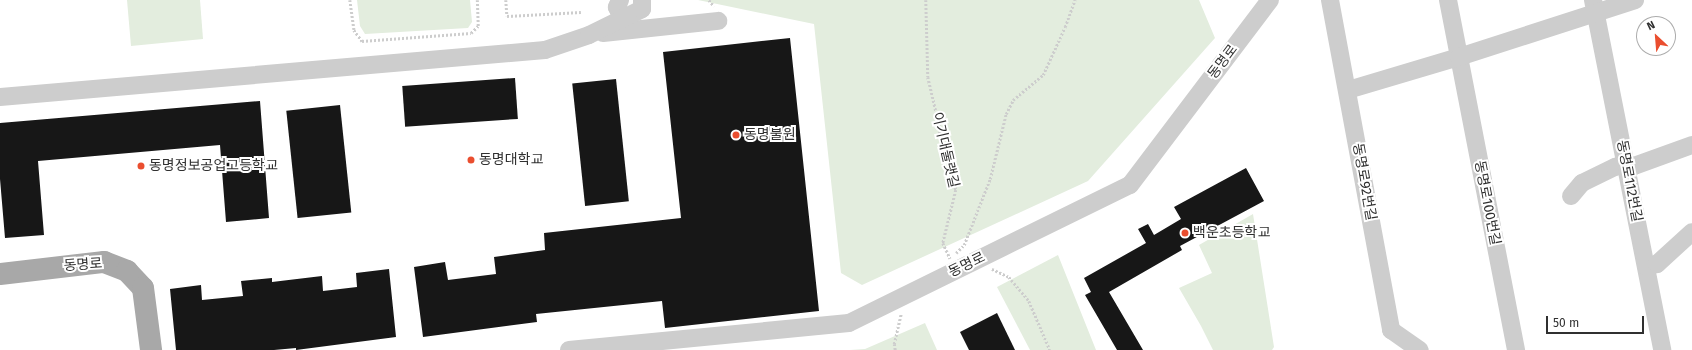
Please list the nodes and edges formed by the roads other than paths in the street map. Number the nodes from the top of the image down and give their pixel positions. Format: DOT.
graph roads {
  1 [pos="620,0"];
  2 [pos="642,0"];
  3 [pos="1270,0"];
  4 [pos="1330,0"];
  5 [pos="1448,0"];
  6 [pos="1635,0"];
  7 [pos="1594,6"];
  8 [pos="622,19"];
  9 [pos="718,21"];
  10 [pos="589,35"];
  11 [pos="1459,57"];
  12 [pos="1348,90"];
  13 [pos="0,96"];
  14 [pos="1692,145"];
  15 [pos="1625,164"];
  16 [pos="1571,196"];
  17 [pos="1692,232"];
  18 [pos="1646,266"];
  19 [pos="0,274"];
  20 [pos="151,350"];
  21 [pos="569,350"];
  22 [pos="1420,350"];
  23 [pos="1516,350"];
  24 [pos="1662,350"];
  1 -- 8 [label="street"];
  2 -- 8 [label="street"];
  3 -- 21 [label="street, 동명로"];
  4 -- 12 [label="street, 동명로92번길"];
  5 -- 11 [label="street, 동명로100번길"];
  6 -- 7 [label="street"];
  7 -- 11 [label="street"];
  7 -- 15 [label="street, 동명로112번길"];
  8 -- 10 [label="street"];
  9 -- 10 [label="street"];
  10 -- 13 [label="street"];
  11 -- 12 [label="street"];
  11 -- 23 [label="street, 동명로100번길"];
  12 -- 22 [label="street, 동명로92번길"];
  14 -- 15 [label="street"];
  15 -- 16 [label="street"];
  15 -- 18 [label="street, 동명로112번길"];
  17 -- 18 [label="street"];
  18 -- 24 [label="street, 동명로112번길"];
  19 -- 20 [label="main road, 동명로"];
}
